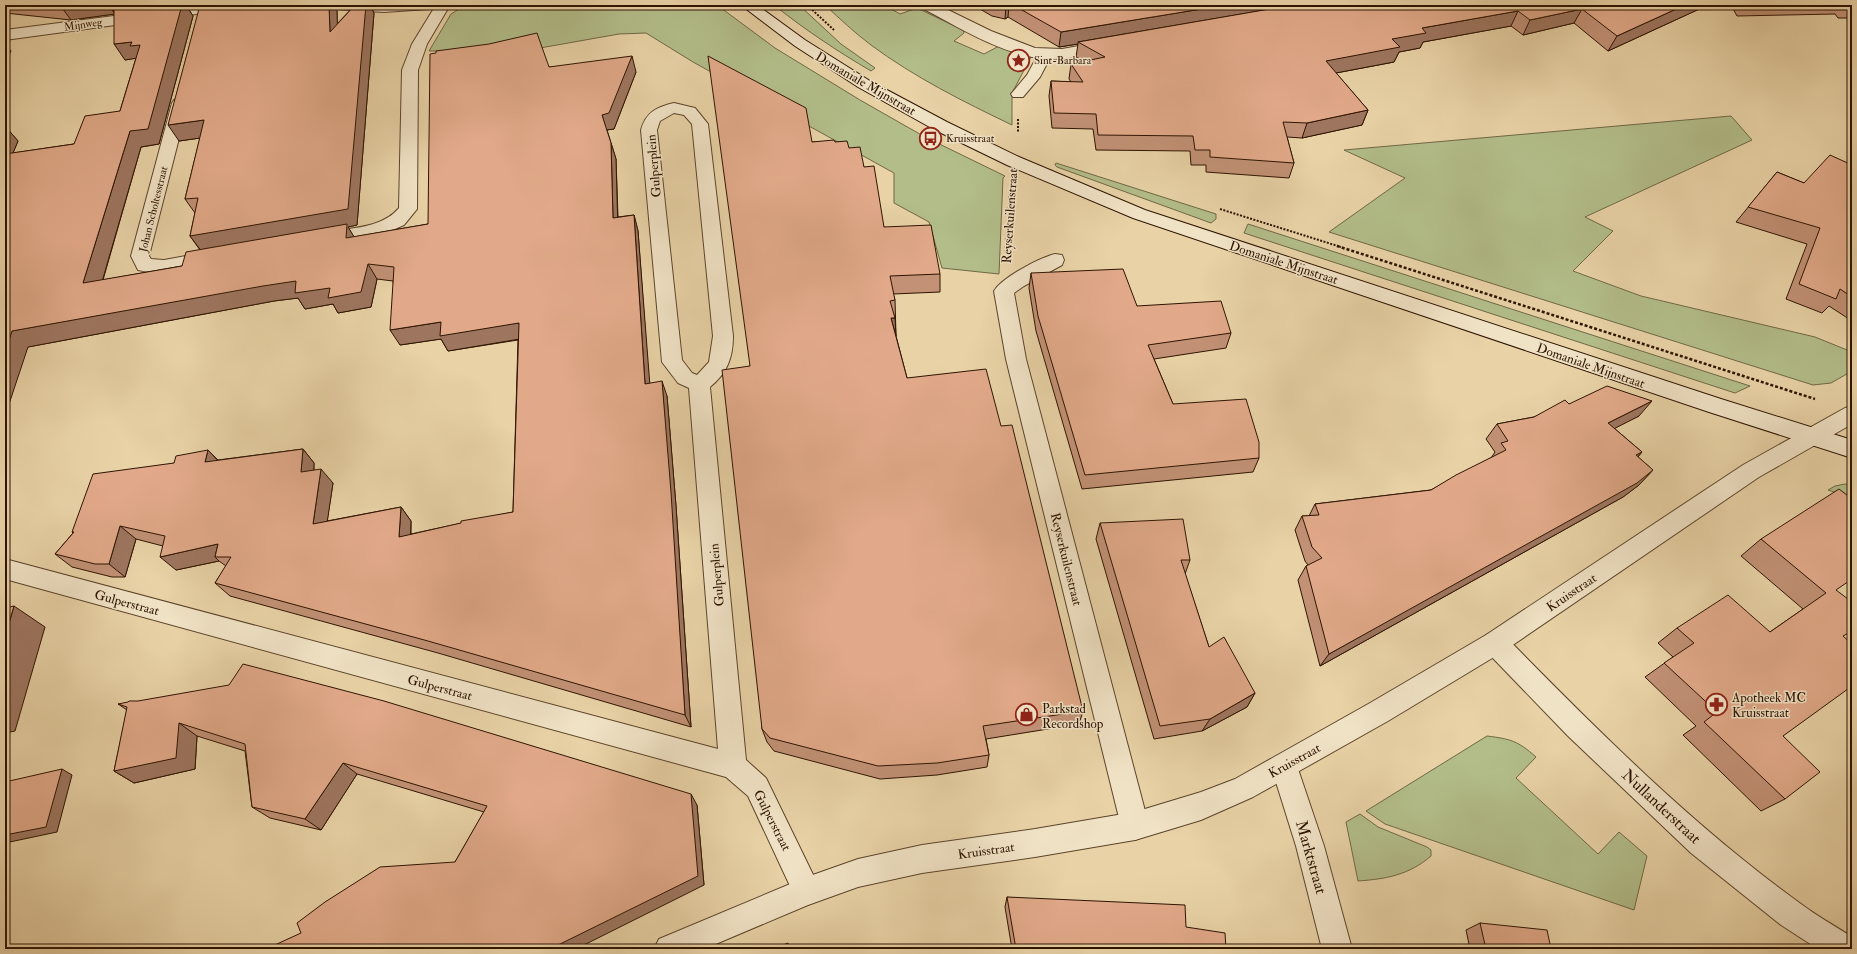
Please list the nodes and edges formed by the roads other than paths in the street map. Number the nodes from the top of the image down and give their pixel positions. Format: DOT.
graph roads {
  1 [pos="233,5"];
  2 [pos="336,5"];
  3 [pos="428,5"];
  4 [pos="443,5"];
  5 [pos="748,5"];
  6 [pos="927,5"];
  7 [pos="5,35"];
  8 [pos="1122,43"];
  9 [pos="1045,54"];
  10 [pos="185,84"];
  11 [pos="1018,94"];
  12 [pos="304,242"];
  13 [pos="226,255"];
  14 [pos="1055,260"];
  15 [pos="699,384"];
  16 [pos="1852,414"];
  17 [pos="1813,436"];
  18 [pos="1852,448"];
  19 [pos="5,569"];
  20 [pos="1495,643"];
  21 [pos="733,766"];
  22 [pos="1284,766"];
  23 [pos="1135,826"];
  24 [pos="807,891"];
  25 [pos="669,949"];
  26 [pos="1337,949"];
  27 [pos="1845,949"];
  1 -- 7 [label="street, Mijnweg"];
  2 -- 3 [label="street"];
  4 -- 12 [label="street"];
  5 -- 17 [label="street, Domaniale Mijnstraat"];
  6 -- 9 [label="street"];
  8 -- 9 [label="street"];
  9 -- 11 [label="lane"];
  10 -- 13 [label="street, Johan Scholtesstraat"];
  14 -- 23 [label="street, Reyserkuilenstraat"];
  15 -- 15 [label="street, Gulperplein"];
  15 -- 21 [label="street, Gulperplein"];
  16 -- 17 [label="street, Kruisstraat"];
  17 -- 18 [label="street, Domaniale Mijnstraat"];
  17 -- 20 [label="street, Kruisstraat"];
  19 -- 21 [label="street, Gulperstraat"];
  20 -- 22 [label="street, Kruisstraat"];
  20 -- 27 [label="street, Nullanderstraat"];
  21 -- 24 [label="street, Gulperstraat"];
  22 -- 23 [label="street, Kruisstraat"];
  22 -- 26 [label="street, Marktstraat"];
  23 -- 24 [label="street, Kruisstraat"];
  24 -- 25 [label="street, Kruisstraat"];
}
